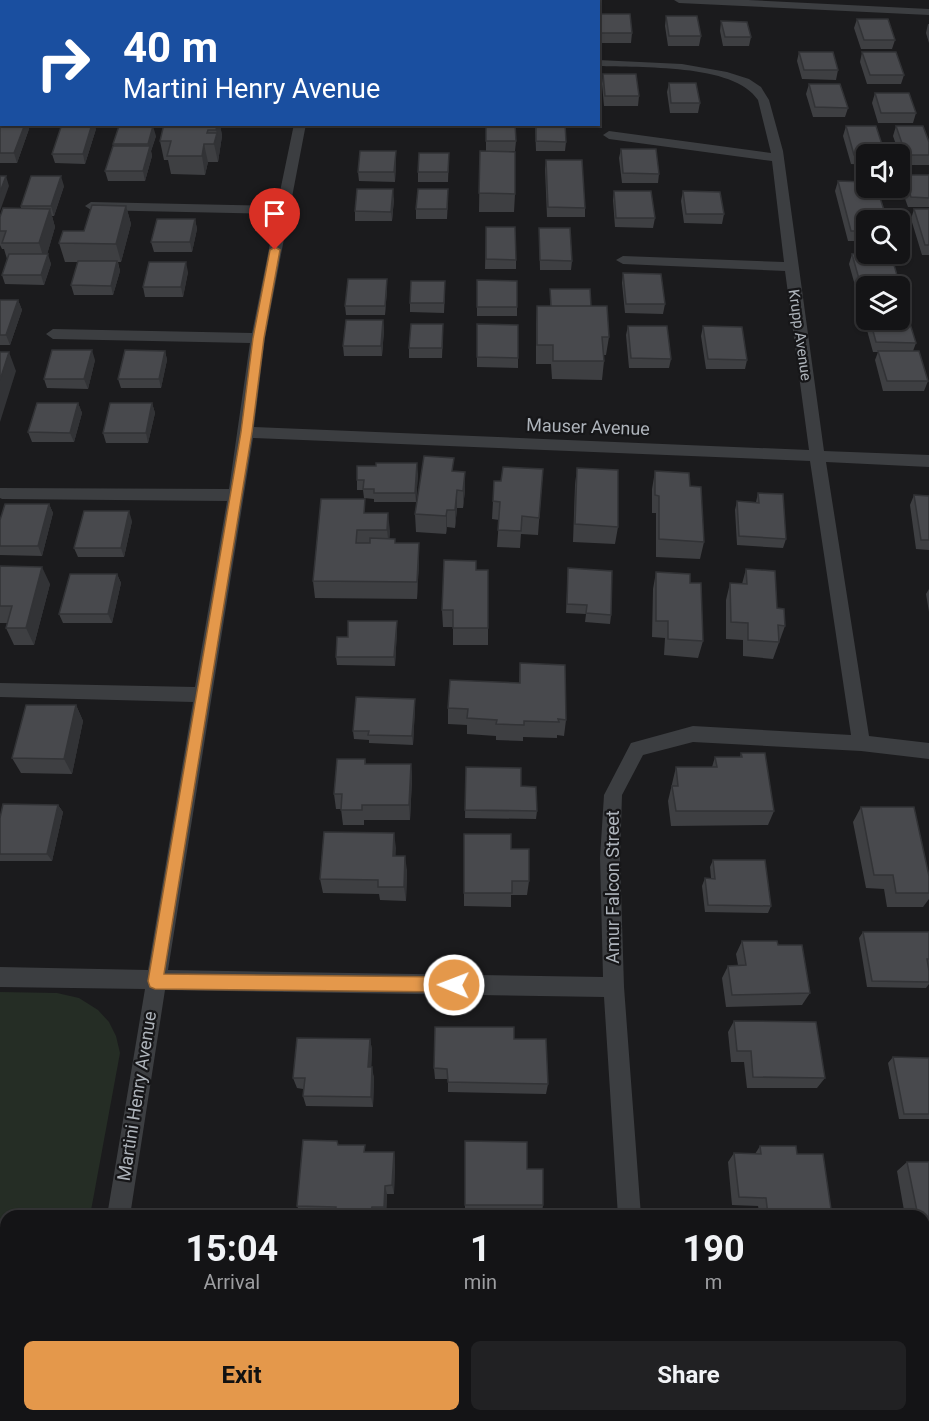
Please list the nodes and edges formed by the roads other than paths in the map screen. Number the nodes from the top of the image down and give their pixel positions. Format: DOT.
graph roads {
  1 [pos="679,0"];
  2 [pos="929,12"];
  3 [pos="600,63"];
  4 [pos="300,126"];
  5 [pos="609,135"];
  6 [pos="777,158"];
  7 [pos="91,206"];
  8 [pos="283,210"];
  9 [pos="623,260"];
  10 [pos="790,267"];
  11 [pos="53,334"];
  12 [pos="258,338"];
  13 [pos="246,432"];
  14 [pos="817,455"];
  15 [pos="929,461"];
  16 [pos="2,493"];
  17 [pos="236,495"];
  18 [pos="0,690"];
  19 [pos="204,695"];
  20 [pos="861,743"];
  21 [pos="929,751"];
  22 [pos="0,977"];
  23 [pos="155,981"];
  24 [pos="614,987"];
  25 [pos="119,1210"];
  26 [pos="630,1210"];
  1 -- 2 [label="street"];
  3 -- 6 [label="street, Krupp Avenue"];
  4 -- 8 [label="street, Martini Henry Avenue"];
  5 -- 6 [label="street"];
  6 -- 10 [label="street, Krupp Avenue"];
  7 -- 8 [label="street"];
  8 -- 12 [label="street, Martini Henry Avenue"];
  9 -- 10 [label="street"];
  10 -- 14 [label="street, Krupp Avenue"];
  11 -- 12 [label="street"];
  12 -- 13 [label="street, Martini Henry Avenue"];
  13 -- 14 [label="street, Mauser Avenue"];
  13 -- 17 [label="street, Martini Henry Avenue"];
  14 -- 15 [label="street, Mauser Avenue"];
  14 -- 20 [label="street, Krupp Avenue"];
  16 -- 17 [label="street"];
  17 -- 19 [label="street, Martini Henry Avenue"];
  18 -- 19 [label="street"];
  19 -- 23 [label="street, Martini Henry Avenue"];
  20 -- 21 [label="street, Amur Falcon Street"];
  20 -- 24 [label="street, Amur Falcon Street"];
  22 -- 23 [label="street"];
  23 -- 24 [label="street"];
  23 -- 25 [label="street, Martini Henry Avenue"];
  24 -- 26 [label="street, Amur Falcon Street"];
}
